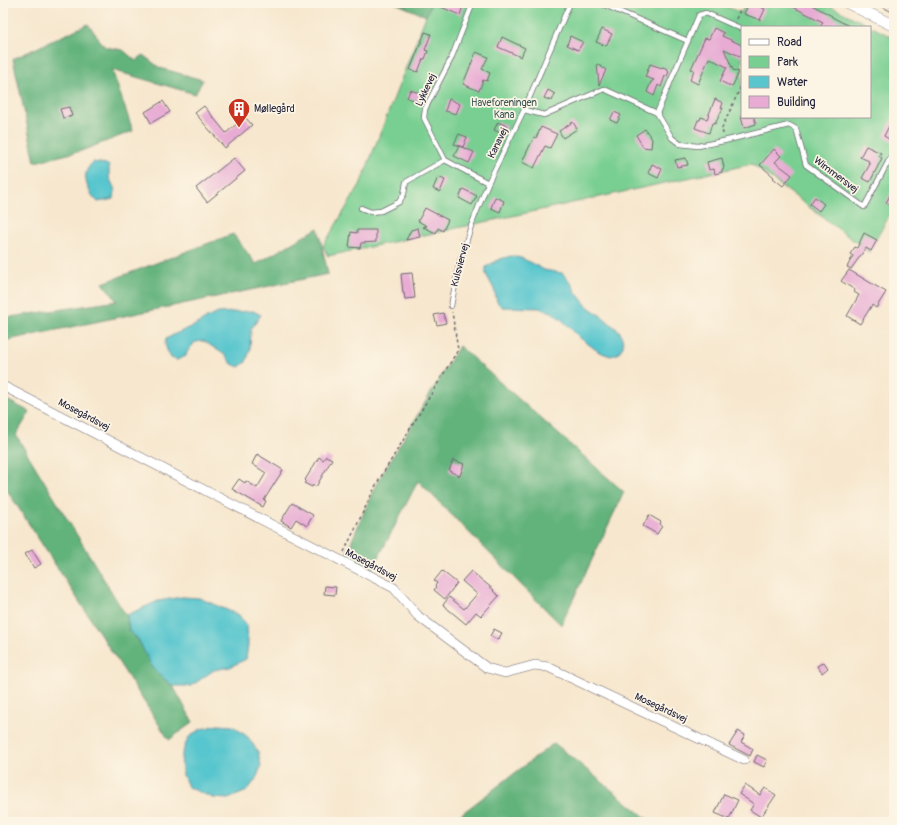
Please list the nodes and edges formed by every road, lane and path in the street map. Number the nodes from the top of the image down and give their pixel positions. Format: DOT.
graph roads {
  1 [pos="474,3"];
  2 [pos="570,3"];
  3 [pos="600,3"];
  4 [pos="743,3"];
  5 [pos="848,3"];
  6 [pos="733,25"];
  7 [pos="894,26"];
  8 [pos="741,29"];
  9 [pos="688,41"];
  10 [pos="741,86"];
  11 [pos="524,110"];
  12 [pos="657,113"];
  13 [pos="724,141"];
  14 [pos="894,150"];
  15 [pos="445,160"];
  16 [pos="488,183"];
  17 [pos="361,208"];
  18 [pos="471,226"];
  19 [pos="451,306"];
  20 [pos="3,386"];
  21 [pos="340,561"];
  22 [pos="744,760"];
  1 -- 15 [label="lane, Lykkevej"];
  2 -- 11 [label="lane, Kanavej"];
  3 -- 9 [label="lane"];
  4 -- 6 [label="path"];
  5 -- 7 [label="street"];
  6 -- 8 [label="lane"];
  6 -- 9 [label="lane"];
  9 -- 12 [label="lane"];
  10 -- 13 [label="path"];
  11 -- 12 [label="lane"];
  11 -- 16 [label="lane, Kanavej"];
  12 -- 13 [label="lane, Wimmersvej"];
  13 -- 14 [label="lane, Wimmersvej"];
  15 -- 16 [label="lane"];
  15 -- 17 [label="lane"];
  16 -- 18 [label="lane, Kanavej"];
  18 -- 19 [label="lane, Kulsviervej"];
  19 -- 21 [label="path"];
  20 -- 21 [label="street, Mosegårdsvej"];
  21 -- 22 [label="street, Mosegårdsvej"];
}
